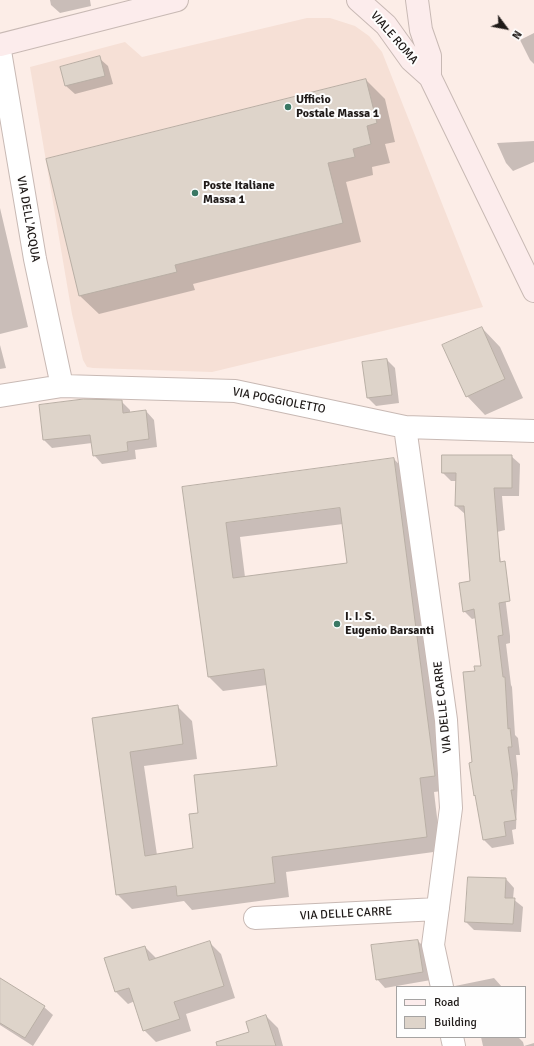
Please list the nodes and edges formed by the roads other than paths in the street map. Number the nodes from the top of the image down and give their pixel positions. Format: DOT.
graph roads {
  1 [pos="177,0"];
  2 [pos="358,0"];
  3 [pos="376,0"];
  4 [pos="385,0"];
  5 [pos="417,0"];
  6 [pos="0,45"];
  7 [pos="0,51"];
  8 [pos="430,77"];
  9 [pos="534,291"];
  10 [pos="62,386"];
  11 [pos="0,396"];
  12 [pos="405,426"];
  13 [pos="534,431"];
  14 [pos="438,909"];
  15 [pos="255,918"];
  16 [pos="442,986"];
  1 -- 6 [label="main road"];
  2 -- 8 [label="main road, VIALE ROMA"];
  3 -- 4 [label="main road"];
  5 -- 8 [label="main road"];
  7 -- 10 [label="street, VIA DELL'ACQUA"];
  8 -- 9 [label="main road"];
  10 -- 11 [label="street, VIA POGGIOLETTO"];
  10 -- 12 [label="street, VIA POGGIOLETTO"];
  12 -- 13 [label="street, VIA POGGIOLETTO"];
  12 -- 14 [label="street, VIA DELLE CARRE"];
  14 -- 15 [label="street, VIA DELLE CARRE"];
  14 -- 16 [label="street, VIA DELLE CARRE"];
}
